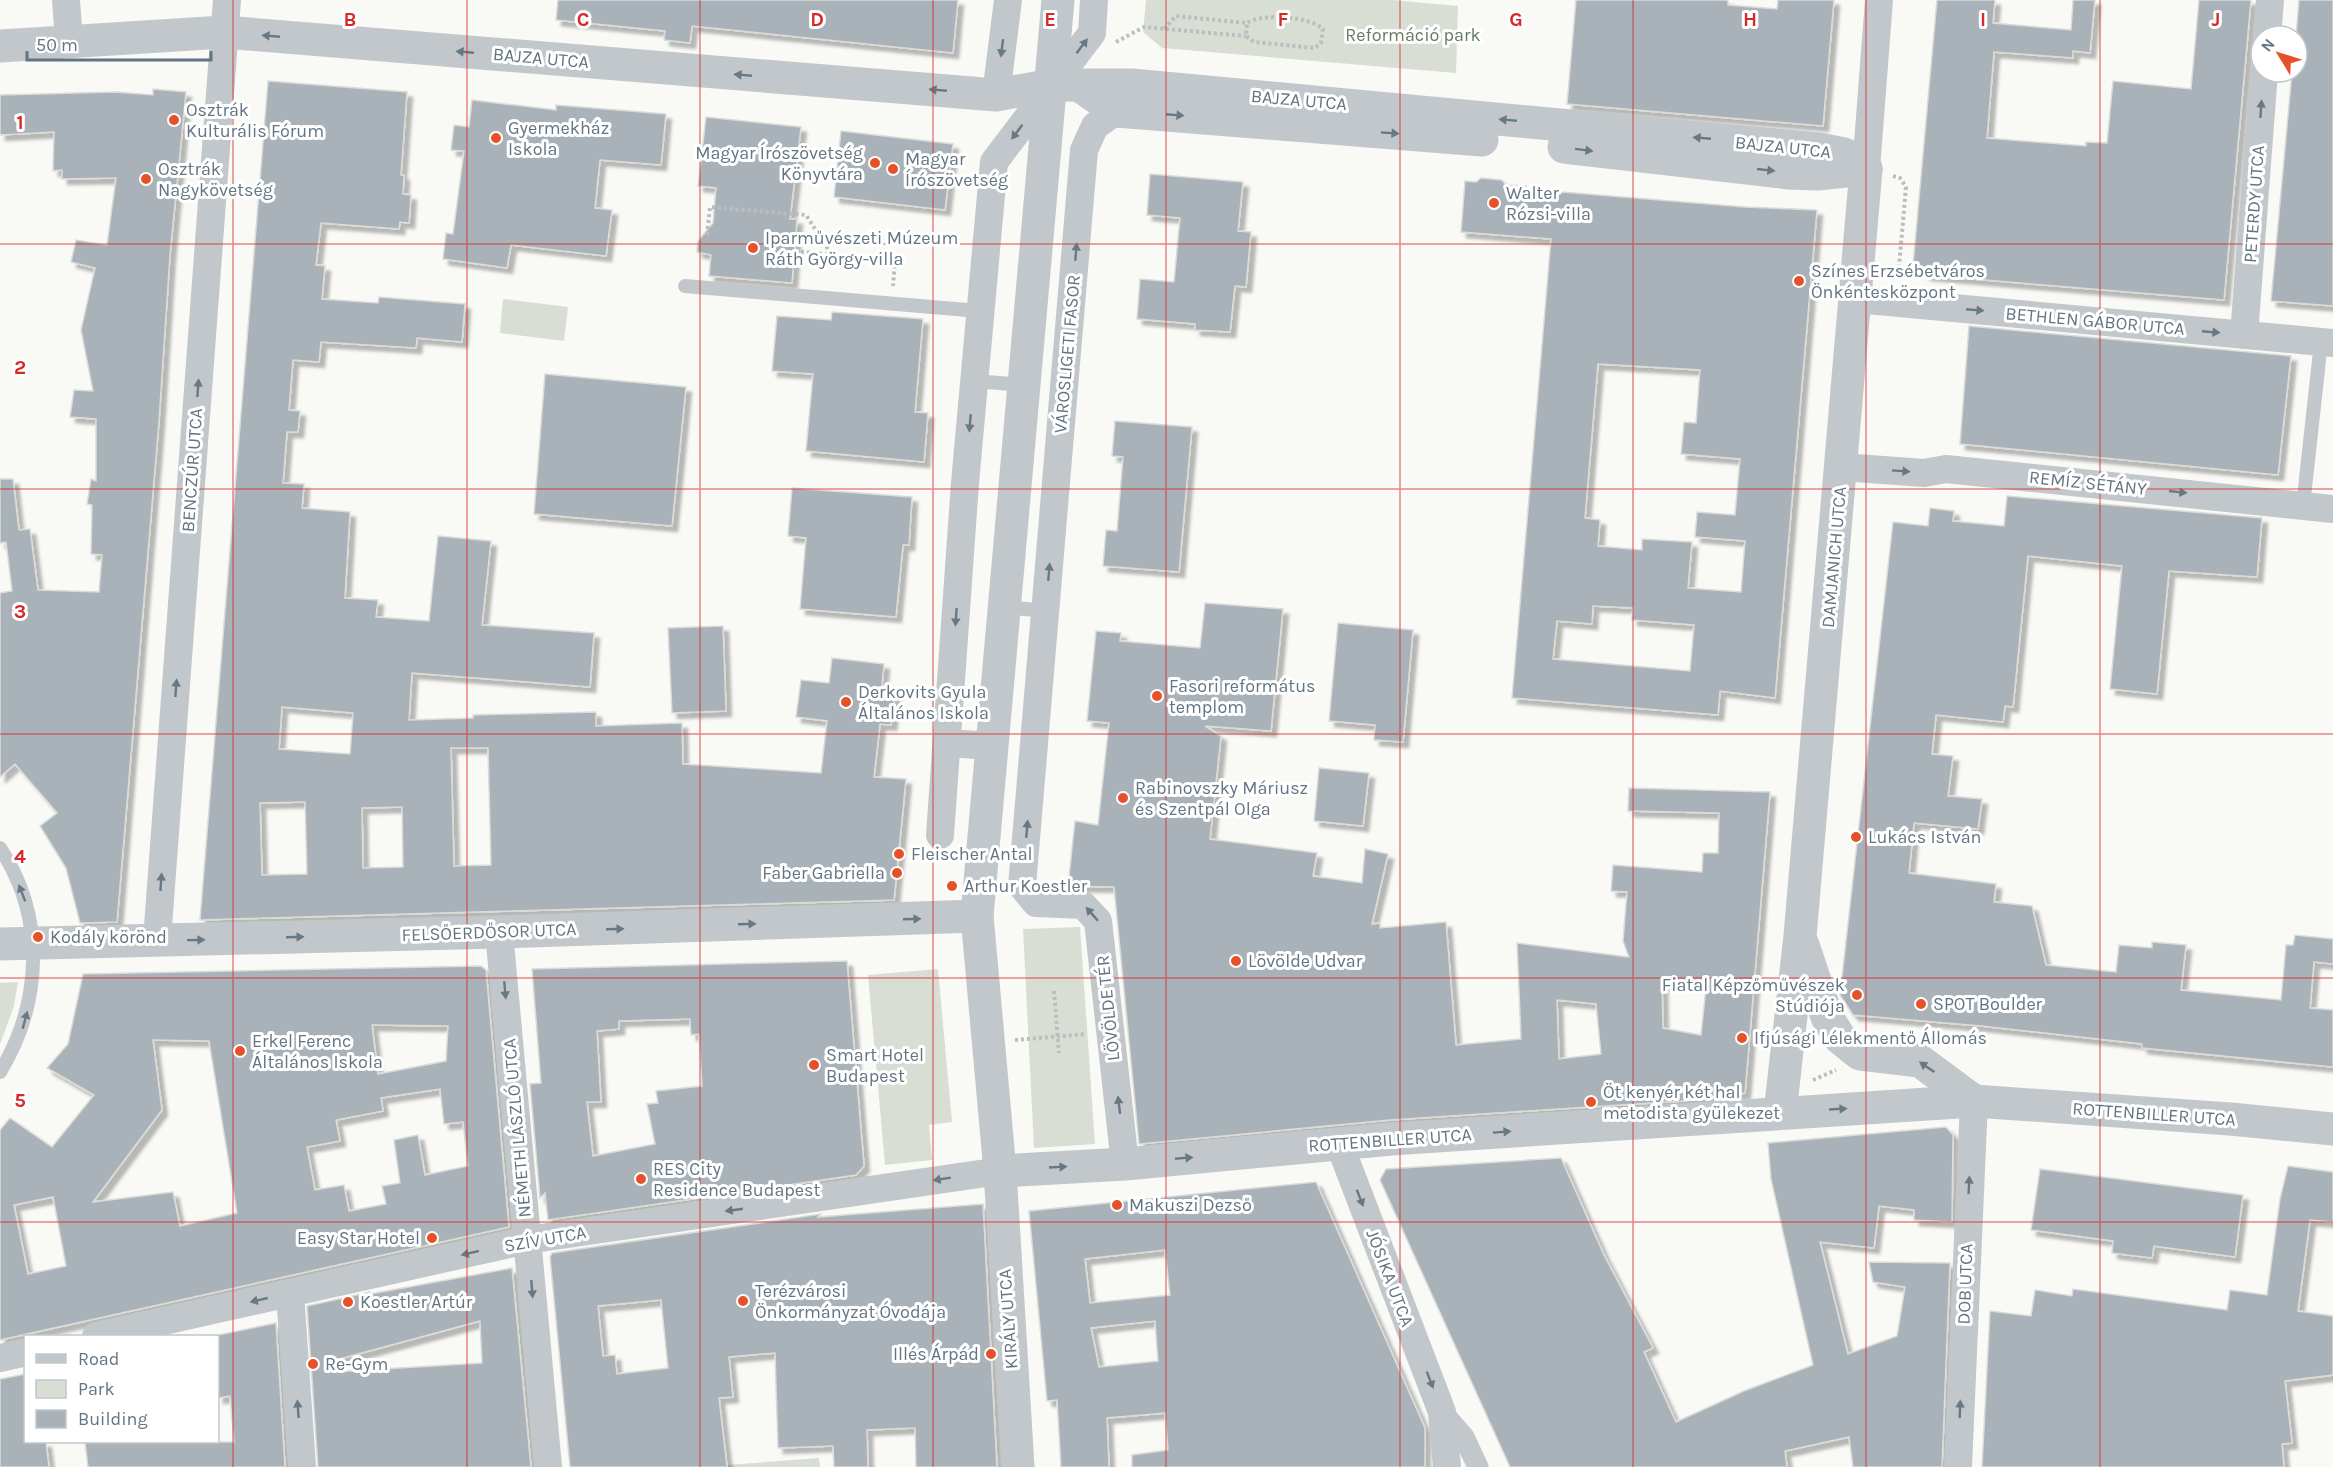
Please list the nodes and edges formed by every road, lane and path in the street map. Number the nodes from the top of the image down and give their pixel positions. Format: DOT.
graph roads {
  1 [pos="66,0"];
  2 [pos="226,0"];
  3 [pos="1008,0"];
  4 [pos="1058,0"];
  5 [pos="1094,0"];
  6 [pos="1879,0"];
  7 [pos="2270,0"];
  8 [pos="1247,22"];
  9 [pos="2268,24"];
  10 [pos="1164,29"];
  11 [pos="224,32"];
  12 [pos="1246,36"];
  13 [pos="69,41"];
  14 [pos="1115,42"];
  15 [pos="0,46"];
  16 [pos="2263,84"];
  17 [pos="1066,86"];
  18 [pos="996,95"];
  19 [pos="1116,111"];
  20 [pos="1342,117"];
  21 [pos="1866,169"];
  22 [pos="707,235"];
  23 [pos="795,251"];
  24 [pos="832,255"];
  25 [pos="684,286"];
  26 [pos="1856,299"];
  27 [pos="1896,303"];
  28 [pos="891,304"];
  29 [pos="979,311"];
  30 [pos="2244,335"];
  31 [pos="2327,343"];
  32 [pos="974,381"];
  33 [pos="1025,385"];
  34 [pos="1842,467"];
  35 [pos="2293,504"];
  36 [pos="2333,509"];
  37 [pos="1004,607"];
  38 [pos="1046,611"];
  39 [pos="947,743"];
  40 [pos="992,746"];
  41 [pos="940,835"];
  42 [pos="0,848"];
  43 [pos="1036,903"];
  44 [pos="977,916"];
  45 [pos="499,932"];
  46 [pos="1800,936"];
  47 [pos="157,940"];
  48 [pos="34,942"];
  49 [pos="0,944"];
  50 [pos="1054,991"];
  51 [pos="1110,1032"];
  52 [pos="1058,1036"];
  53 [pos="988,1042"];
  54 [pos="1059,1053"];
  55 [pos="0,1072"];
  56 [pos="1974,1101"];
  57 [pos="1780,1113"];
  58 [pos="2333,1129"];
  59 [pos="1339,1143"];
  60 [pos="1125,1164"];
  61 [pos="1000,1171"];
  62 [pos="527,1240"];
  63 [pos="290,1293"];
  64 [pos="101,1335"];
  65 [pos="24,1352"];
  66 [pos="0,1358"];
  67 [pos="1442,1412"];
  68 [pos="302,1467"];
  69 [pos="548,1467"];
  70 [pos="1018,1467"];
  71 [pos="1447,1467"];
  72 [pos="1478,1467"];
  73 [pos="1958,1467"];
  1 -- 13 [label="street"];
  2 -- 11 [label="street, BENCZÚR UTCA"];
  3 -- 18 [label="street, one-way"];
  4 -- 17 [label="street"];
  17 -- 5 [label="street, one-way"];
  6 -- 21 [label="street, DAMJANICH UTCA"];
  7 -- 9 [label="street"];
  8 -- 10 [label="path"];
  8 -- 12 [label="path"];
  8 -- 12 [label="path"];
  10 -- 12 [label="path"];
  10 -- 14 [label="path"];
  11 -- 13 [label="street, BAJZA UTCA"];
  18 -- 11 [label="street, BAJZA UTCA, one-way"];
  47 -- 11 [label="street, BENCZÚR UTCA, one-way"];
  13 -- 15 [label="street, BAJZA UTCA"];
  30 -- 16 [label="street, PETERDY UTCA, one-way"];
  17 -- 18 [label="street, BAJZA UTCA"];
  17 -- 19 [label="street"];
  17 -- 20 [label="street, BAJZA UTCA"];
  17 -- 29 [label="street, one-way"];
  17 -- 33 [label="street"];
  19 -- 20 [label="street, BAJZA UTCA, one-way"];
  38 -- 19 [label="street, VÁROSLIGETI FASOR, one-way"];
  20 -- 21 [label="street, BAJZA UTCA, one-way"];
  21 -- 20 [label="street, BAJZA UTCA, one-way"];
  21 -- 26 [label="street, DAMJANICH UTCA"];
  21 -- 27 [label="path"];
  22 -- 24 [label="path"];
  23 -- 24 [label="path"];
  24 -- 28 [label="path"];
  25 -- 28 [label="lane"];
  26 -- 27 [label="street, BETHLEN GÁBOR UTCA"];
  26 -- 34 [label="street, DAMJANICH UTCA"];
  27 -- 30 [label="street, BETHLEN GÁBOR UTCA, one-way"];
  28 -- 29 [label="lane"];
  29 -- 32 [label="street"];
  30 -- 31 [label="street, BETHLEN GÁBOR UTCA"];
  31 -- 35 [label="lane"];
  32 -- 33 [label="lane"];
  32 -- 39 [label="street, one-way"];
  33 -- 37 [label="street"];
  34 -- 35 [label="street, REMÍZ SÉTÁNY, one-way"];
  34 -- 46 [label="street, DAMJANICH UTCA"];
  35 -- 36 [label="street, REMÍZ SÉTÁNY"];
  37 -- 38 [label="lane"];
  37 -- 40 [label="street"];
  43 -- 38 [label="street, VÁROSLIGETI FASOR, one-way"];
  39 -- 40 [label="street"];
  39 -- 41 [label="street"];
  40 -- 44 [label="street"];
  48 -- 42 [label="lane, one-way"];
  51 -- 43 [label="street, LÖVÖLDE TÉR, one-way"];
  45 -- 44 [label="street, FELSŐERDŐSOR UTCA, one-way"];
  44 -- 53 [label="street"];
  47 -- 45 [label="street, FELSŐERDŐSOR UTCA, one-way"];
  45 -- 62 [label="street, NÉMETH LÁSZLÓ UTCA, one-way"];
  56 -- 46 [label="street, one-way"];
  46 -- 57 [label="street, DAMJANICH UTCA"];
  47 -- 48 [label="street, FELSŐERDŐSOR UTCA"];
  48 -- 49 [label="street, FELSŐERDŐSOR UTCA"];
  55 -- 48 [label="lane, one-way"];
  50 -- 52 [label="path"];
  51 -- 52 [label="path"];
  60 -- 51 [label="street, LÖVÖLDE TÉR, one-way"];
  52 -- 53 [label="path"];
  52 -- 54 [label="path"];
  53 -- 61 [label="street"];
  57 -- 56 [label="street, ROTTENBILLER UTCA, one-way"];
  56 -- 58 [label="street, ROTTENBILLER UTCA"];
  73 -- 56 [label="street, DOB UTCA, one-way"];
  59 -- 57 [label="street, ROTTENBILLER UTCA, one-way"];
  60 -- 59 [label="street, ROTTENBILLER UTCA, one-way"];
  59 -- 67 [label="street, JÓSIKA UTCA, one-way"];
  61 -- 60 [label="street, ROTTENBILLER UTCA, one-way"];
  61 -- 62 [label="street, SZÍV UTCA, one-way"];
  61 -- 70 [label="street, KIRÁLY UTCA"];
  62 -- 63 [label="street, SZÍV UTCA, one-way"];
  62 -- 69 [label="street, NÉMETH LÁSZLÓ UTCA, one-way"];
  63 -- 64 [label="street, SZÍV UTCA, one-way"];
  68 -- 63 [label="street, one-way"];
  65 -- 66 [label="street"];
  67 -- 71 [label="street, JÓSIKA UTCA"];
  67 -- 72 [label="street, JÓSIKA UTCA"];
}
